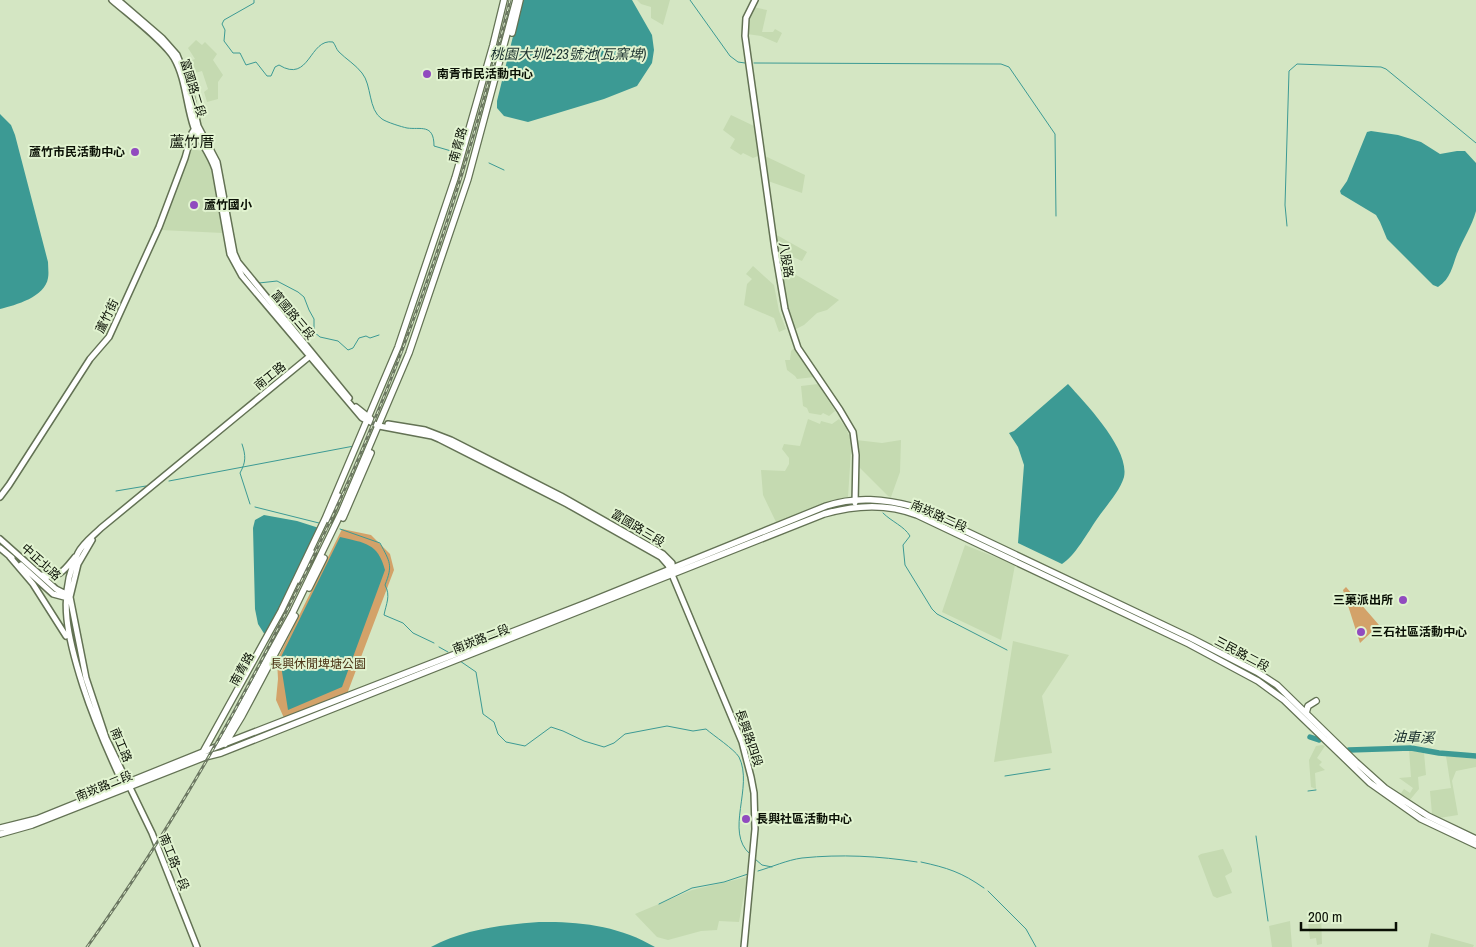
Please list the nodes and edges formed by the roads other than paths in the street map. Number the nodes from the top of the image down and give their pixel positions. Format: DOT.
graph roads {
  1 [pos="112,0"];
  2 [pos="118,0"];
  3 [pos="505,0"];
  4 [pos="516,0"];
  5 [pos="520,0"];
  6 [pos="755,0"];
  7 [pos="505,57"];
  8 [pos="494,85"];
  9 [pos="196,127"];
  10 [pos="228,233"];
  11 [pos="421,292"];
  12 [pos="430,303"];
  13 [pos="413,304"];
  14 [pos="422,318"];
  15 [pos="311,355"];
  16 [pos="370,421"];
  17 [pos="381,425"];
  18 [pos="374,438"];
  19 [pos="371,455"];
  20 [pos="340,495"];
  21 [pos="0,497"];
  22 [pos="855,500"];
  23 [pos="855,507"];
  24 [pos="330,508"];
  25 [pos="102,528"];
  26 [pos="968,532"];
  27 [pos="0,539"];
  28 [pos="970,541"];
  29 [pos="0,548"];
  30 [pos="78,552"];
  31 [pos="10,557"];
  32 [pos="672,571"];
  33 [pos="42,575"];
  34 [pos="296,578"];
  35 [pos="309,589"];
  36 [pos="294,590"];
  37 [pos="68,597"];
  38 [pos="298,602"];
  39 [pos="72,650"];
  40 [pos="1316,701"];
  41 [pos="1306,713"];
  42 [pos="221,749"];
  43 [pos="204,754"];
  44 [pos="126,785"];
  45 [pos="0,828"];
  46 [pos="0,834"];
  47 [pos="1476,839"];
  48 [pos="1476,845"];
  49 [pos="197,947"];
  50 [pos="744,947"];
  1 -- 9 [label="street, 富國路二段"];
  2 -- 9 [label="street, 富國路二段"];
  3 -- 11 [label="main road, 南青路"];
  3 -- 13 [label="main road"];
  4 -- 8 [label="main road, 南青路"];
  5 -- 7 [label="main road"];
  6 -- 22 [label="street, 八股路"];
  7 -- 8 [label="main road, 南青路"];
  7 -- 12 [label="main road"];
  8 -- 14 [label="main road, 南青路"];
  9 -- 10 [label="street, 富國路二段"];
  9 -- 21 [label="street, 蘆竹街"];
  10 -- 15 [label="street, 富國路三段"];
  11 -- 13 [label="main road, 南青路"];
  11 -- 16 [label="main road, 南青路"];
  12 -- 14 [label="main road, 南青路"];
  12 -- 17 [label="main road"];
  13 -- 16 [label="main road"];
  14 -- 17 [label="main road, 南青路"];
  15 -- 16 [label="street, 富國路三段"];
  15 -- 25 [label="street, 南工路"];
  16 -- 17 [label="street, 富國路三段"];
  16 -- 20 [label="main road, 南青路"];
  16 -- 24 [label="main road"];
  17 -- 18 [label="main road, 南青路"];
  17 -- 19 [label="main road"];
  17 -- 32 [label="street, 富國路三段"];
  18 -- 19 [label="main road, 南青路"];
  18 -- 38 [label="main road, 南青路"];
  19 -- 35 [label="main road"];
  20 -- 24 [label="main road, 南青路"];
  20 -- 36 [label="main road, 南青路"];
  22 -- 23 [label="street, 八股路"];
  22 -- 26 [label="main road, 南崁路二段"];
  22 -- 32 [label="main road, 南崁路二段"];
  23 -- 28 [label="main road, 南崁路二段"];
  23 -- 32 [label="main road, 南崁路二段"];
  24 -- 34 [label="main road"];
  25 -- 30 [label="street, 南工路"];
  25 -- 37 [label="street, 南工路"];
  26 -- 41 [label="main road, 三民路二段"];
  27 -- 33 [label="street, 中正北路"];
  28 -- 48 [label="main road, 三民路二段"];
  29 -- 31 [label="street, 中正北路"];
  30 -- 33 [label="street"];
  30 -- 37 [label="street, 南工路"];
  31 -- 37 [label="street, 中正北路"];
  31 -- 39 [label="street"];
  32 -- 42 [label="main road, 南崁路二段"];
  32 -- 42 [label="main road, 南崁路二段"];
  32 -- 50 [label="street, 長興路四段"];
  33 -- 37 [label="street, 中正北路"];
  34 -- 36 [label="main road, 南青路"];
  34 -- 43 [label="main road"];
  35 -- 38 [label="main road, 南青路"];
  35 -- 42 [label="main road"];
  36 -- 43 [label="main road, 南青路"];
  37 -- 39 [label="street, 南工路"];
  37 -- 44 [label="street, 南工路"];
  38 -- 42 [label="main road, 南青路"];
  39 -- 44 [label="street, 南工路"];
  40 -- 41 [label="main road"];
  41 -- 47 [label="main road, 三民路二段"];
  42 -- 43 [label="main road, 南崁路二段"];
  43 -- 44 [label="main road, 南崁路二段"];
  44 -- 45 [label="main road, 南崁路二段"];
  44 -- 46 [label="main road, 南崁路二段"];
  44 -- 49 [label="street, 南工路一段"];
}
